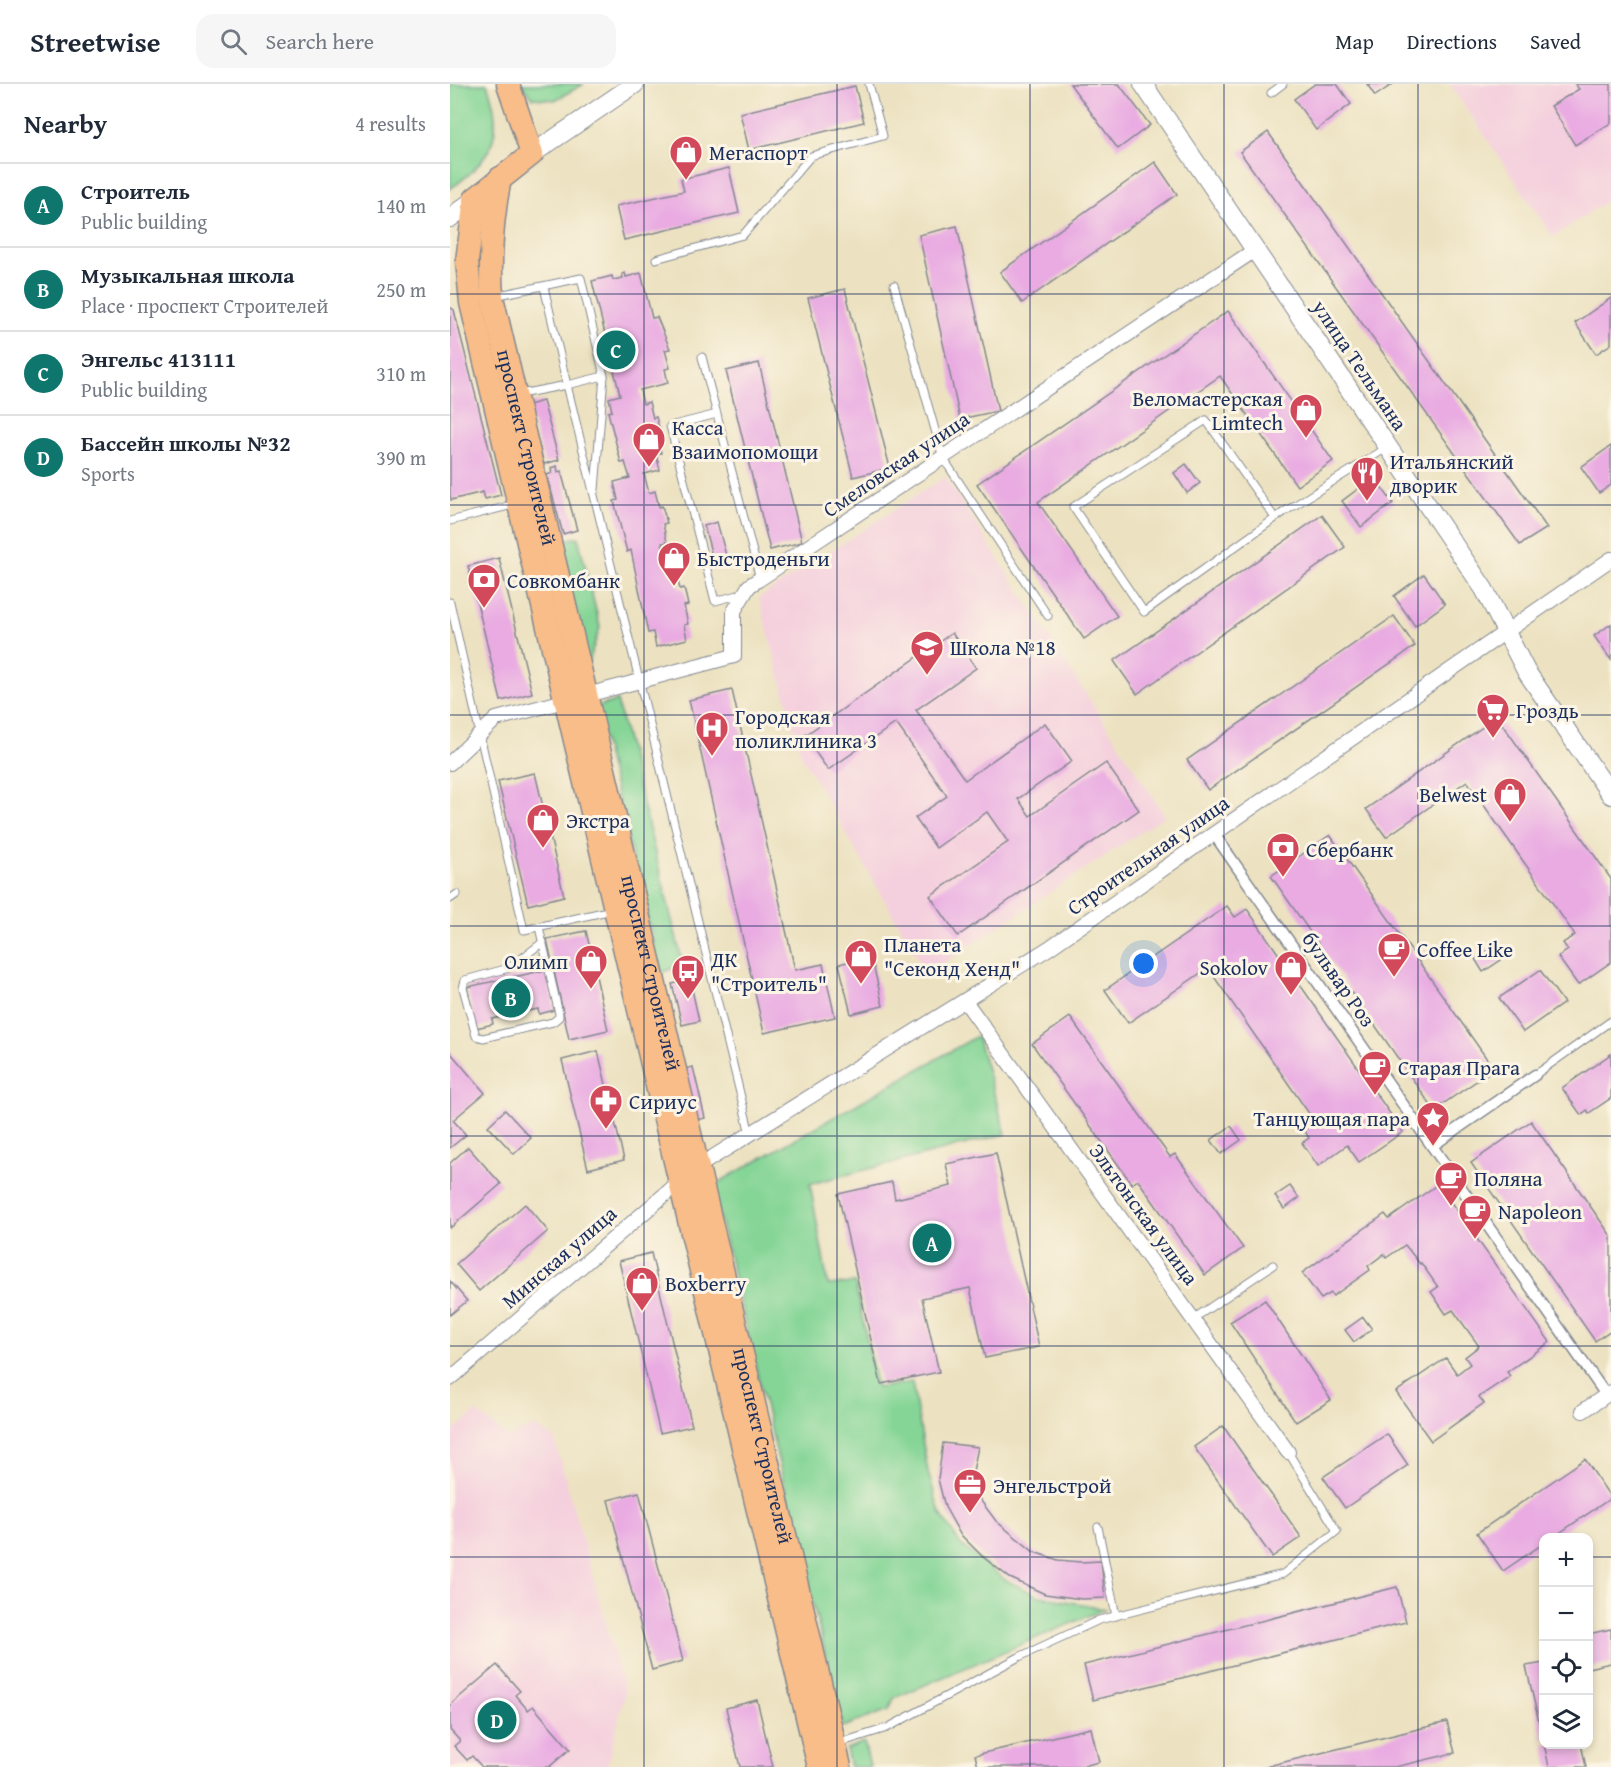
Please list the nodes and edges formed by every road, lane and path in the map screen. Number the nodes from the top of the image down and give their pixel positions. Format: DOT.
graph roads {
  1 [pos="508,84"];
  2 [pos="635,84"];
  3 [pos="869,84"];
  4 [pos="1143,84"];
  5 [pos="1283,84"];
  6 [pos="1271,93"];
  7 [pos="532,154"];
  8 [pos="501,178"];
  9 [pos="475,199"];
  10 [pos="450,218"];
  11 [pos="1255,250"];
  12 [pos="656,259"];
  13 [pos="894,285"];
  14 [pos="544,286"];
  15 [pos="492,297"];
  16 [pos="702,357"];
  17 [pos="604,376"];
  18 [pos="567,385"];
  19 [pos="515,395"];
  20 [pos="717,414"];
  21 [pos="1388,447"];
  22 [pos="943,458"];
  23 [pos="594,496"];
  24 [pos="519,504"];
  25 [pos="1275,518"];
  26 [pos="450,521"];
  27 [pos="1611,559"];
  28 [pos="760,579"];
  29 [pos="742,594"];
  30 [pos="450,602"];
  31 [pos="1048,616"];
  32 [pos="1506,631"];
  33 [pos="638,680"];
  34 [pos="575,697"];
  35 [pos="480,734"];
  36 [pos="450,763"];
  37 [pos="1611,795"];
  38 [pos="1214,834"];
  39 [pos="457,894"];
  40 [pos="450,899"];
  41 [pos="615,909"];
  42 [pos="539,927"];
  43 [pos="543,942"];
  44 [pos="965,1001"];
  45 [pos="1611,1021"];
  46 [pos="1535,1075"];
  47 [pos="750,1134"];
  48 [pos="1432,1146"];
  49 [pos="697,1167"];
  50 [pos="679,1181"];
  51 [pos="1273,1265"];
  52 [pos="1193,1319"];
  53 [pos="450,1379"];
  54 [pos="1608,1393"];
  55 [pos="1583,1411"];
  56 [pos="1288,1452"];
  57 [pos="1098,1527"];
  58 [pos="1116,1616"];
  59 [pos="823,1753"];
  60 [pos="840,1767"];
  1 -- 7 [label="main road"];
  2 -- 7 [label="street"];
  3 -- 12 [label="lane"];
  4 -- 11 [label="street, улица Тельмана"];
  5 -- 6 [label="lane"];
  7 -- 8 [label="main road"];
  8 -- 9 [label="main road"];
  8 -- 15 [label="main road, проспект Строителей"];
  9 -- 10 [label="street"];
  9 -- 24 [label="main road, проспект Строителей"];
  11 -- 21 [label="street, улица Тельмана"];
  11 -- 22 [label="street, Смеловская улица"];
  13 -- 22 [label="lane"];
  14 -- 15 [label="lane"];
  14 -- 17 [label="lane"];
  14 -- 18 [label="lane"];
  15 -- 19 [label="main road, проспект Строителей"];
  16 -- 20 [label="lane"];
  17 -- 18 [label="lane"];
  17 -- 23 [label="lane"];
  18 -- 19 [label="lane"];
  18 -- 23 [label="lane"];
  19 -- 34 [label="main road, проспект Строителей"];
  20 -- 28 [label="lane"];
  20 -- 29 [label="lane"];
  21 -- 25 [label="lane"];
  21 -- 32 [label="street, улица Тельмана"];
  22 -- 28 [label="street, Смеловская улица"];
  22 -- 31 [label="lane"];
  23 -- 33 [label="lane"];
  24 -- 26 [label="lane"];
  24 -- 34 [label="main road, проспект Строителей"];
  25 -- 25 [label="lane"];
  27 -- 32 [label="street, Строительная улица"];
  28 -- 29 [label="street, Смеловская улица"];
  29 -- 33 [label="street"];
  30 -- 35 [label="lane"];
  32 -- 37 [label="street, улица Тельмана"];
  32 -- 38 [label="street, Строительная улица"];
  33 -- 34 [label="street"];
  33 -- 47 [label="lane"];
  34 -- 35 [label="street"];
  34 -- 41 [label="main road, проспект Строителей"];
  34 -- 49 [label="main road, проспект Строителей"];
  35 -- 36 [label="street"];
  35 -- 42 [label="lane"];
  38 -- 44 [label="street, Строительная улица"];
  38 -- 48 [label="street, бульвар Роз"];
  39 -- 40 [label="lane"];
  41 -- 42 [label="lane"];
  41 -- 50 [label="main road, проспект Строителей"];
  42 -- 43 [label="lane"];
  43 -- 43 [label="lane"];
  44 -- 47 [label="street, Строительная улица"];
  44 -- 52 [label="street, Эльтонская улица"];
  45 -- 46 [label="lane"];
  46 -- 48 [label="street"];
  47 -- 49 [label="street, Строительная улица"];
  48 -- 54 [label="street, бульвар Роз"];
  49 -- 50 [label="street, Минская улица"];
  49 -- 59 [label="main road, проспект Строителей"];
  50 -- 53 [label="street, Минская улица"];
  50 -- 59 [label="main road, проспект Строителей"];
  51 -- 52 [label="lane"];
  52 -- 56 [label="street, Эльтонская улица"];
  54 -- 55 [label="street"];
  56 -- 58 [label="lane"];
  57 -- 58 [label="lane"];
  58 -- 59 [label="lane"];
  59 -- 60 [label="main road, проспект Строителей"];
}
